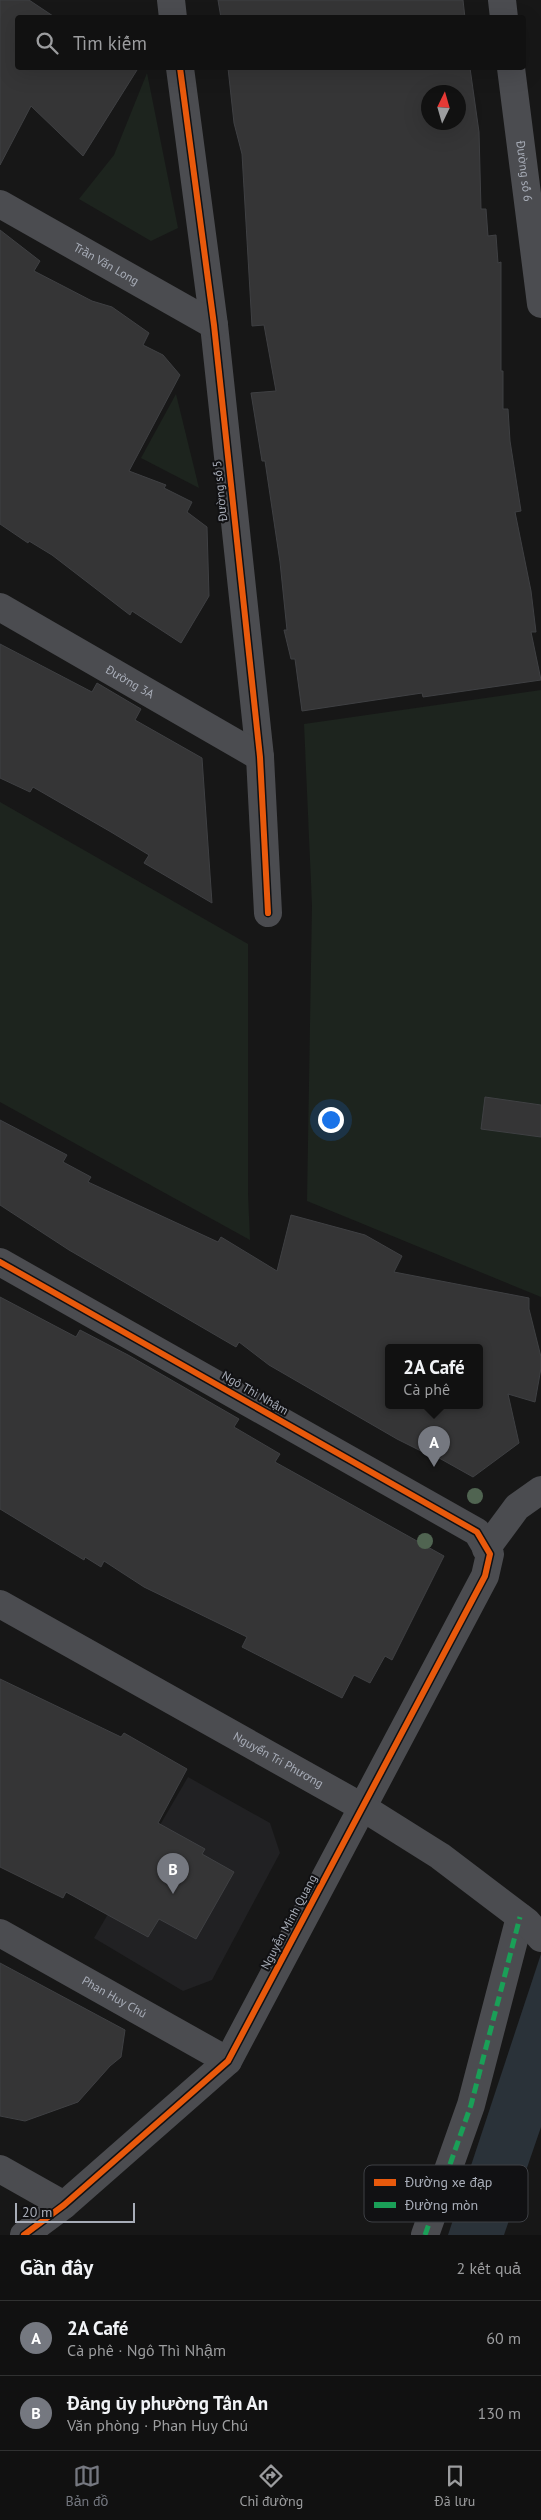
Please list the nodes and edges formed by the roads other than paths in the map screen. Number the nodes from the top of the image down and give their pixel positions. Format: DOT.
graph roads {
  1 [pos="171,0"];
  2 [pos="502,0"];
  3 [pos="173,15"];
  4 [pos="504,15"];
  5 [pos="180,70"];
  6 [pos="511,70"];
  7 [pos="0,204"];
  8 [pos="541,304"];
  9 [pos="214,324"];
  10 [pos="0,607"];
  11 [pos="260,757"];
  12 [pos="268,914"];
  13 [pos="0,1262"];
  14 [pos="541,1490"];
  15 [pos="488,1551"];
  16 [pos="0,1604"];
  17 [pos="362,1807"];
  18 [pos="529,1925"];
  19 [pos="0,1933"];
  20 [pos="228,2061"];
  21 [pos="450,2165"];
  22 [pos="0,2169"];
  23 [pos="64,2205"];
  24 [pos="430,2222"];
  25 [pos="24,2235"];
  26 [pos="426,2235"];
  1 -- 3 [label="street"];
  2 -- 4 [label="street"];
  5 -- 9 [label="street, Đường số 5"];
  6 -- 8 [label="street, Đường số 6"];
  7 -- 9 [label="street, Trần Văn Long"];
  9 -- 11 [label="street, Đường số 5"];
  10 -- 11 [label="street, Đường 3A"];
  11 -- 12 [label="street, Đường số 5"];
  13 -- 15 [label="street, Ngô Thì Nhậm"];
  14 -- 15 [label="street"];
  15 -- 17 [label="street, Nguyễn Minh Quang"];
  16 -- 17 [label="street, Nguyển Tri Phương"];
  17 -- 18 [label="street, Nguyển Tri Phương"];
  17 -- 20 [label="street, Nguyễn Minh Quang"];
  18 -- 21 [label="street"];
  19 -- 20 [label="street, Phan Huy Chú"];
  20 -- 23 [label="street, Nguyễn Minh Quang"];
  22 -- 23 [label="street"];
  23 -- 25 [label="street, Nguyễn Minh Quang"];
  24 -- 26 [label="street"];
}
